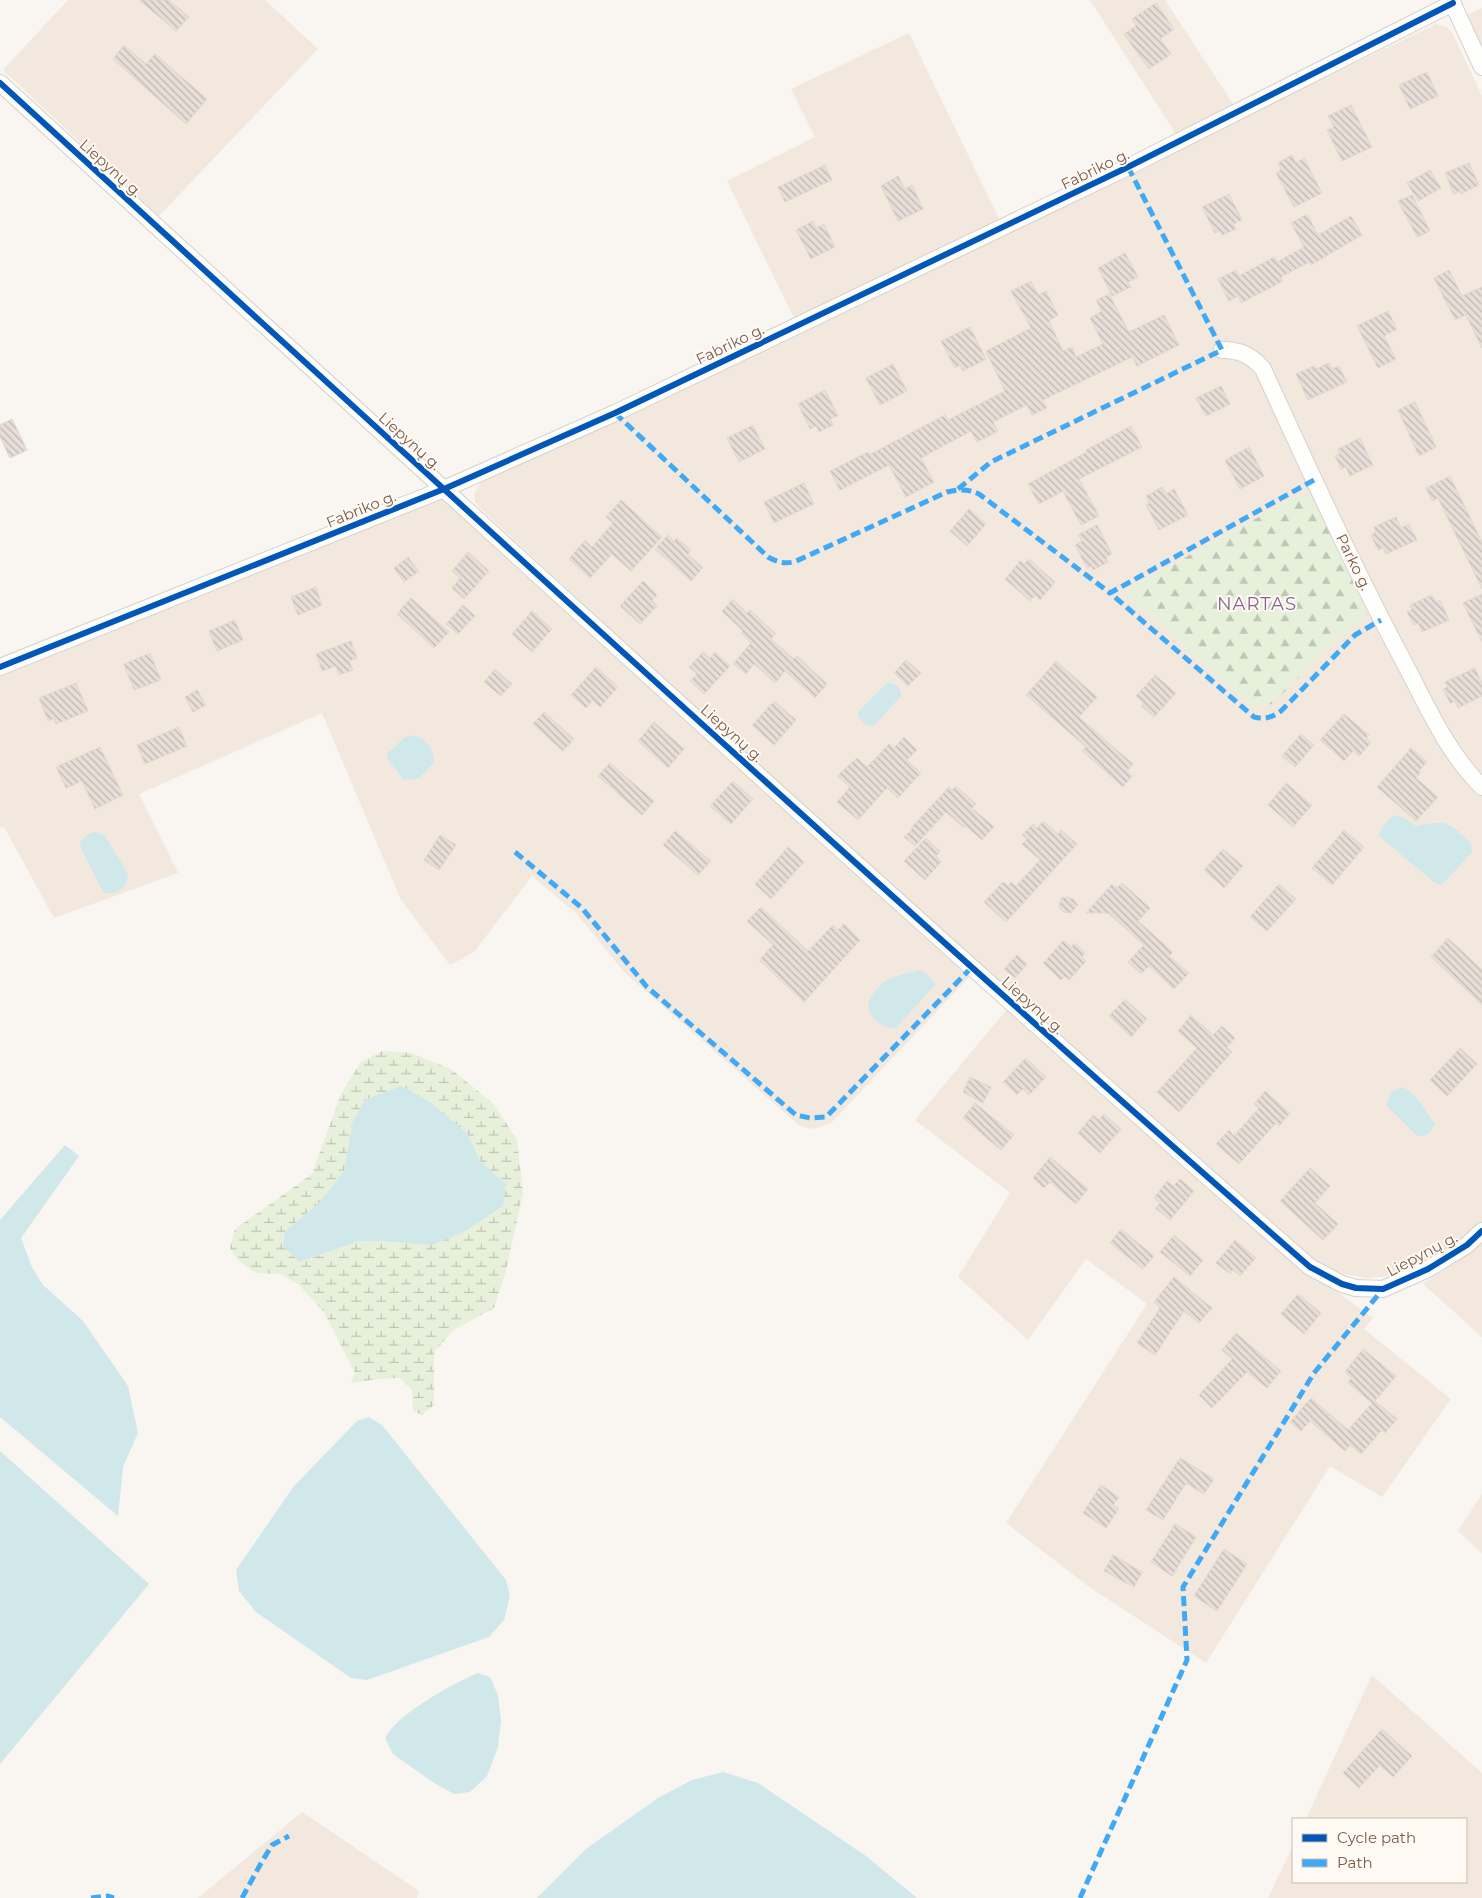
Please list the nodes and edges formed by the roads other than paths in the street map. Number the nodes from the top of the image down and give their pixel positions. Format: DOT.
graph roads {
  1 [pos="1452,1"];
  2 [pos="1482,67"];
  3 [pos="0,83"];
  4 [pos="1222,350"];
  5 [pos="444,489"];
  6 [pos="0,667"];
  7 [pos="1482,788"];
  8 [pos="1482,1231"];
  1 -- 2 [label="street"];
  1 -- 5 [label="street, Fabriko g."];
  3 -- 5 [label="street, Liepynų g."];
  4 -- 7 [label="street, Parko g."];
  5 -- 6 [label="street, Fabriko g."];
  5 -- 8 [label="street, Liepynų g."];
}
